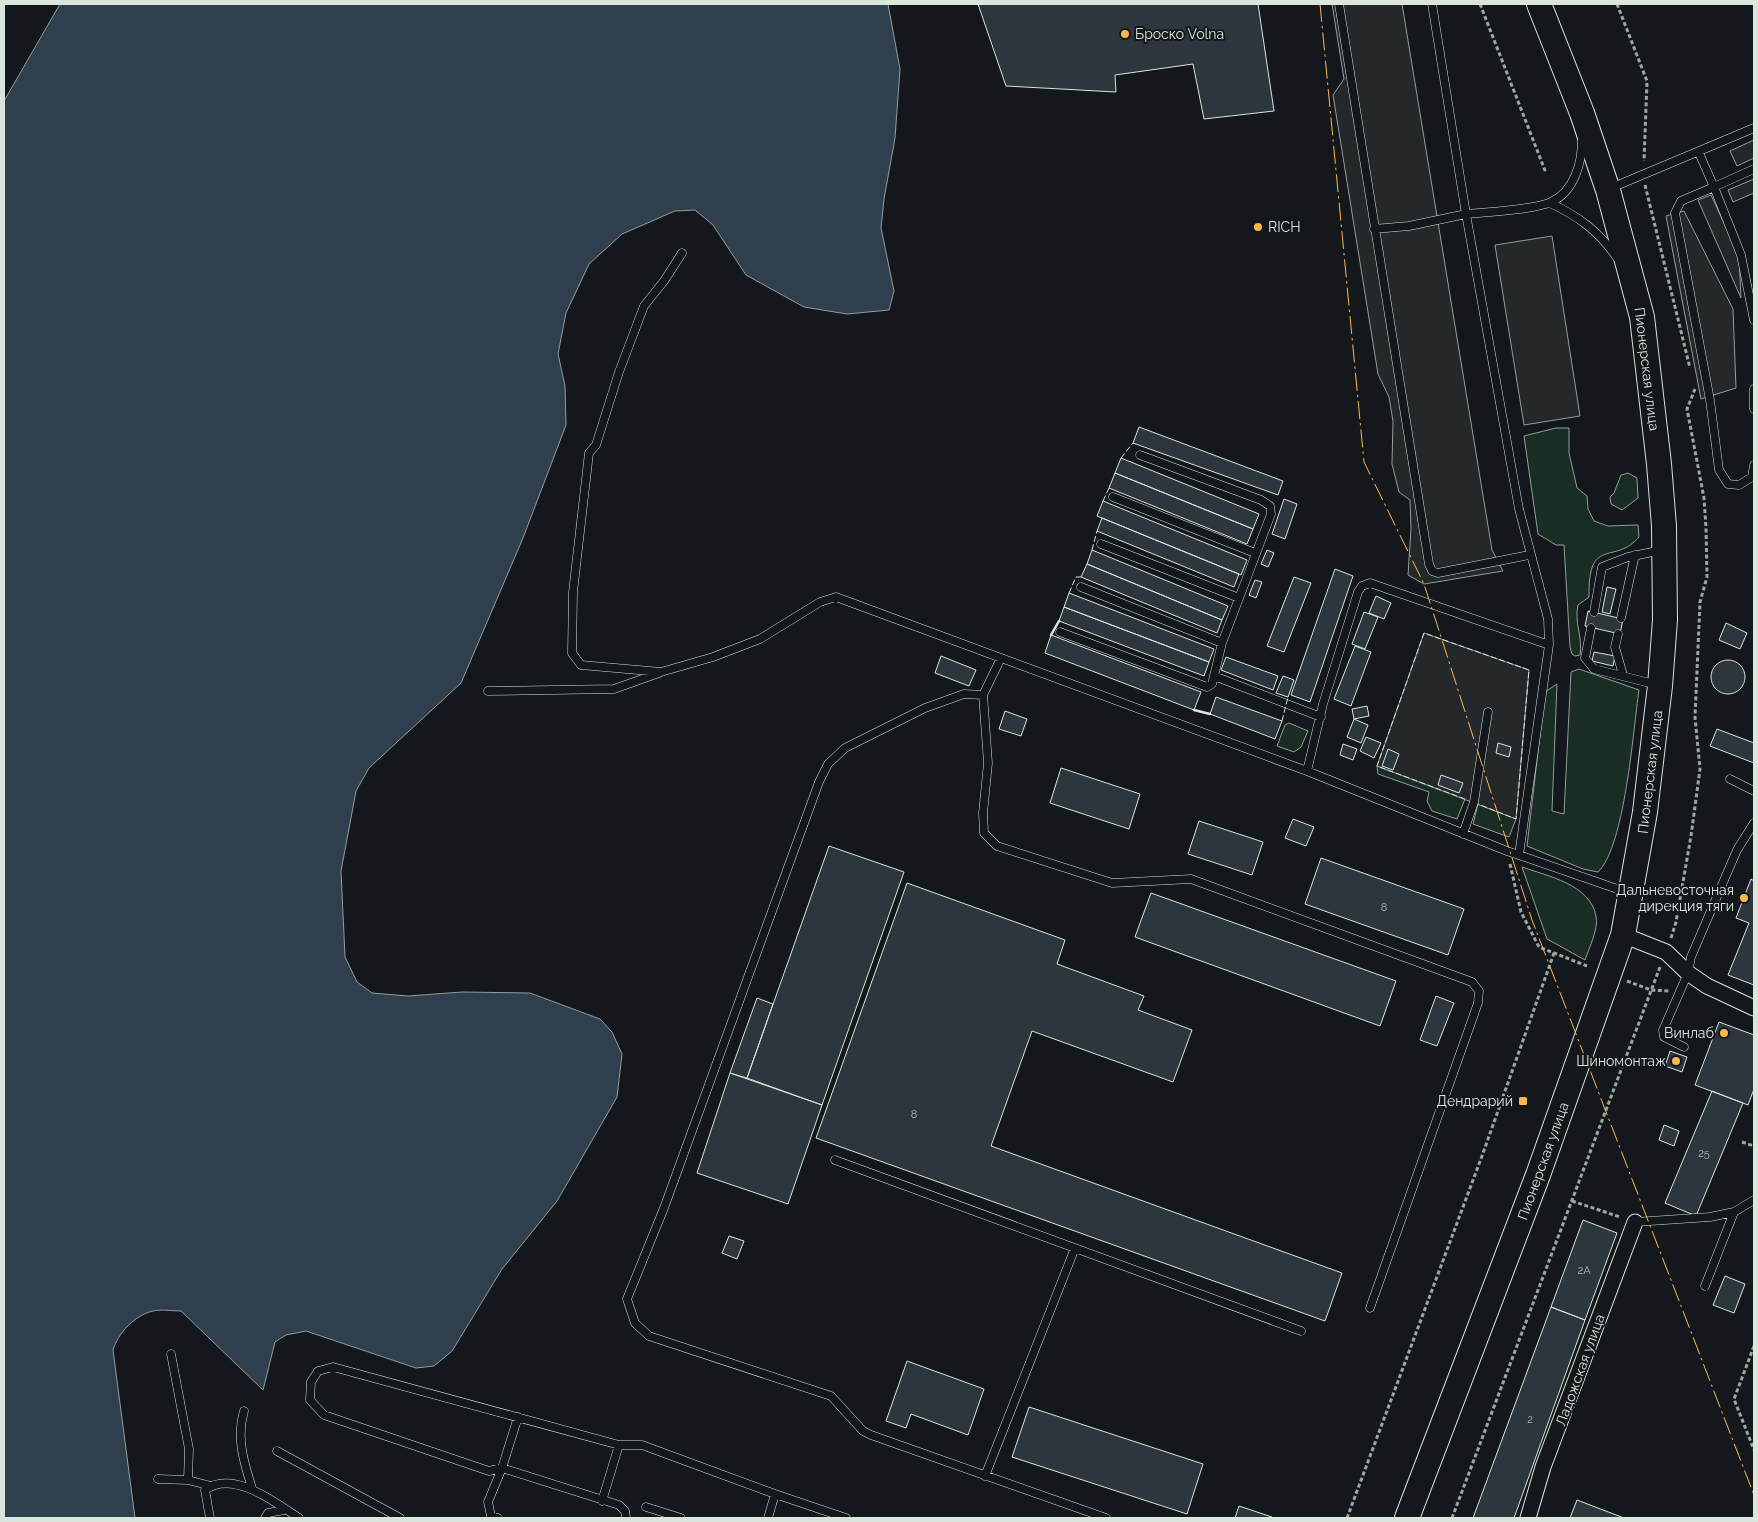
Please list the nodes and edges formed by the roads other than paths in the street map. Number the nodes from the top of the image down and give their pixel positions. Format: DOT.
graph roads {
  1 [pos="1340,4"];
  2 [pos="1432,4"];
  3 [pos="1539,4"];
  4 [pos="1582,113"];
  5 [pos="1754,128"];
  6 [pos="1699,153"];
  7 [pos="1754,169"];
  8 [pos="1714,187"];
  9 [pos="1608,190"];
  10 [pos="1550,203"];
  11 [pos="1466,214"];
  12 [pos="1374,228"];
  13 [pos="682,252"];
  14 [pos="1636,285"];
  15 [pos="1754,320"];
  16 [pos="1754,390"];
  17 [pos="1754,409"];
  18 [pos="1140,455"];
  19 [pos="1754,466"];
  20 [pos="1113,497"];
  21 [pos="1101,544"];
  22 [pos="1664,550"];
  23 [pos="1255,553"];
  24 [pos="1635,555"];
  25 [pos="1530,556"];
  26 [pos="1081,587"];
  27 [pos="1239,598"];
  28 [pos="1594,612"];
  29 [pos="1622,618"];
  30 [pos="1591,628"];
  31 [pos="1060,632"];
  32 [pos="1618,634"];
  33 [pos="1222,642"];
  34 [pos="1549,645"];
  35 [pos="1001,658"];
  36 [pos="661,672"];
  37 [pos="1623,675"];
  38 [pos="1214,676"];
  39 [pos="1660,686"];
  40 [pos="488,691"];
  41 [pos="983,695"];
  42 [pos="1488,712"];
  43 [pos="1320,717"];
  44 [pos="1307,771"];
  45 [pos="1730,779"];
  46 [pos="1754,791"];
  47 [pos="1754,823"];
  48 [pos="1464,834"];
  49 [pos="1519,855"];
  50 [pos="1632,894"];
  51 [pos="1623,935"];
  52 [pos="1688,973"];
  53 [pos="1754,1008"];
  54 [pos="1684,1047"];
  55 [pos="834,1160"];
  56 [pos="1754,1200"];
  57 [pos="1734,1212"];
  58 [pos="1635,1222"];
  59 [pos="1075,1248"];
  60 [pos="1705,1286"];
  61 [pos="1370,1308"];
  62 [pos="1301,1331"];
  63 [pos="171,1354"];
  64 [pos="244,1411"];
  65 [pos="518,1417"];
  66 [pos="619,1445"];
  67 [pos="277,1451"];
  68 [pos="502,1468"];
  69 [pos="985,1476"];
  70 [pos="158,1480"];
  71 [pos="188,1480"];
  72 [pos="211,1486"];
  73 [pos="252,1488"];
  74 [pos="775,1494"];
  75 [pos="602,1501"];
  76 [pos="646,1507"];
  77 [pos="286,1510"];
  78 [pos="210,1518"];
  79 [pos="265,1518"];
  80 [pos="299,1518"];
  81 [pos="400,1518"];
  82 [pos="498,1518"];
  83 [pos="626,1518"];
  84 [pos="681,1518"];
  85 [pos="768,1518"];
  86 [pos="846,1518"];
  87 [pos="1106,1518"];
  88 [pos="1407,1518"];
  89 [pos="1528,1518"];
  1 -- 12 [label="lane"];
  2 -- 11 [label="lane"];
  3 -- 4 [label="main road, Пионерская улица"];
  4 -- 9 [label="main road, Пионерская улица"];
  4 -- 10 [label="lane"];
  5 -- 6 [label="lane"];
  6 -- 8 [label="lane"];
  6 -- 9 [label="lane"];
  7 -- 8 [label="lane"];
  8 -- 15 [label="lane"];
  8 -- 19 [label="lane"];
  9 -- 14 [label="main road, Пионерская улица"];
  10 -- 11 [label="lane"];
  10 -- 14 [label="lane"];
  11 -- 12 [label="lane"];
  11 -- 25 [label="lane"];
  12 -- 25 [label="lane"];
  13 -- 36 [label="lane"];
  14 -- 22 [label="main road, Пионерская улица"];
  16 -- 17 [label="lane"];
  18 -- 23 [label="lane"];
  20 -- 23 [label="lane"];
  21 -- 27 [label="lane"];
  22 -- 24 [label="lane"];
  22 -- 39 [label="main road, Пионерская улица"];
  23 -- 27 [label="lane"];
  24 -- 28 [label="lane"];
  24 -- 29 [label="lane"];
  25 -- 34 [label="lane"];
  26 -- 33 [label="lane"];
  27 -- 33 [label="lane"];
  30 -- 37 [label="lane"];
  31 -- 38 [label="lane"];
  32 -- 37 [label="lane"];
  33 -- 38 [label="lane"];
  34 -- 43 [label="lane"];
  34 -- 49 [label="lane"];
  35 -- 36 [label="lane"];
  35 -- 41 [label="lane"];
  35 -- 44 [label="lane"];
  36 -- 40 [label="lane"];
  37 -- 39 [label="lane"];
  38 -- 43 [label="lane"];
  39 -- 50 [label="main road, Пионерская улица"];
  41 -- 61 [label="lane"];
  41 -- 69 [label="lane"];
  42 -- 48 [label="lane"];
  43 -- 44 [label="lane"];
  44 -- 48 [label="lane"];
  45 -- 46 [label="lane"];
  47 -- 52 [label="lane"];
  48 -- 49 [label="lane"];
  49 -- 50 [label="lane"];
  50 -- 51 [label="main road, Пионерская улица"];
  51 -- 52 [label="street"];
  51 -- 88 [label="main road, Пионерская улица"];
  52 -- 53 [label="street"];
  52 -- 54 [label="lane"];
  55 -- 59 [label="lane"];
  56 -- 57 [label="lane"];
  57 -- 58 [label="lane"];
  57 -- 60 [label="lane"];
  58 -- 89 [label="street, Ладожская улица"];
  59 -- 62 [label="lane"];
  59 -- 69 [label="lane"];
  63 -- 71 [label="lane"];
  64 -- 73 [label="lane"];
  65 -- 66 [label="lane"];
  65 -- 68 [label="lane"];
  65 -- 68 [label="lane"];
  66 -- 74 [label="lane"];
  66 -- 75 [label="lane"];
  67 -- 81 [label="lane"];
  68 -- 75 [label="lane"];
  68 -- 82 [label="lane"];
  69 -- 87 [label="lane"];
  70 -- 71 [label="lane"];
  71 -- 72 [label="lane"];
  72 -- 73 [label="lane"];
  72 -- 78 [label="lane"];
  73 -- 77 [label="lane"];
  74 -- 85 [label="lane"];
  74 -- 86 [label="lane"];
  75 -- 83 [label="lane"];
  76 -- 84 [label="lane"];
  77 -- 79 [label="lane"];
  77 -- 80 [label="lane"];
}
